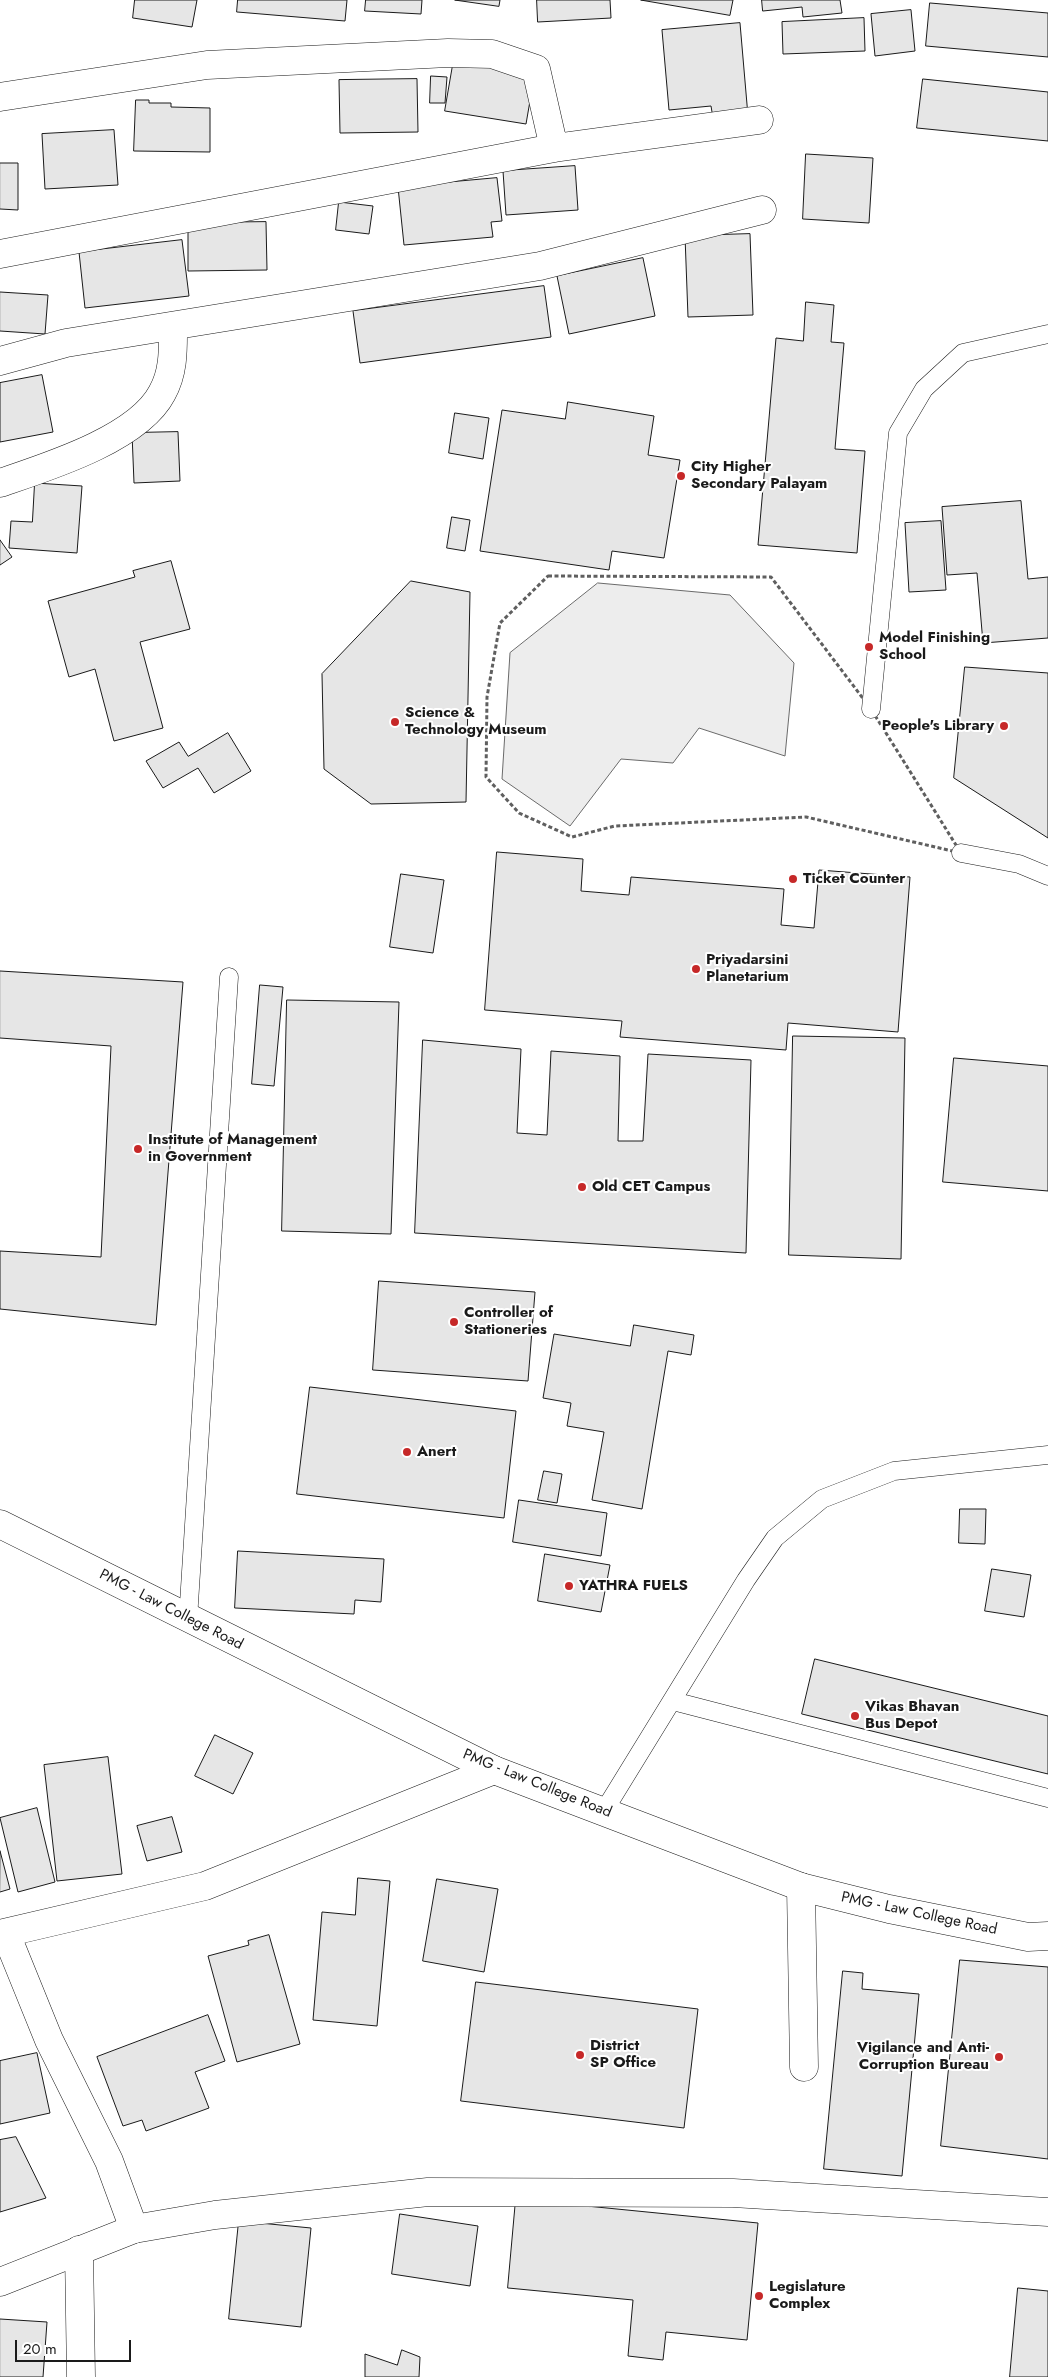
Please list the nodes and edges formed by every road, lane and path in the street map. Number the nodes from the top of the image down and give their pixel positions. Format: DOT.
graph roads {
  1 [pos="0,97"];
  2 [pos="759,120"];
  3 [pos="554,148"];
  4 [pos="762,210"];
  5 [pos="0,254"];
  6 [pos="173,326"];
  7 [pos="1048,334"];
  8 [pos="0,360"];
  9 [pos="0,483"];
  10 [pos="871,709"];
  11 [pos="961,852"];
  12 [pos="1048,876"];
  13 [pos="229,978"];
  14 [pos="1048,1455"];
  15 [pos="0,1524"];
  16 [pos="188,1619"];
  17 [pos="673,1700"];
  18 [pos="494,1770"];
  19 [pos="1048,1798"];
  20 [pos="604,1811"];
  21 [pos="801,1888"];
  22 [pos="3,1934"];
  23 [pos="1048,1936"];
  24 [pos="804,2068"];
  25 [pos="1048,2212"];
  26 [pos="134,2229"];
  27 [pos="79,2250"];
  28 [pos="0,2282"];
  29 [pos="80,2377"];
  1 -- 3 [label="street"];
  2 -- 3 [label="street"];
  3 -- 5 [label="street"];
  4 -- 6 [label="street"];
  6 -- 8 [label="street"];
  6 -- 9 [label="street"];
  7 -- 10 [label="lane"];
  10 -- 11 [label="path"];
  10 -- 11 [label="path"];
  11 -- 12 [label="lane"];
  13 -- 16 [label="lane"];
  14 -- 17 [label="lane"];
  15 -- 16 [label="street, PMG - Law College Road"];
  16 -- 18 [label="street, PMG - Law College Road"];
  17 -- 19 [label="lane"];
  17 -- 20 [label="lane"];
  18 -- 20 [label="street, PMG - Law College Road"];
  18 -- 22 [label="street"];
  20 -- 21 [label="street, PMG - Law College Road"];
  21 -- 23 [label="street, PMG - Law College Road"];
  21 -- 24 [label="street"];
  22 -- 26 [label="street"];
  25 -- 26 [label="street"];
  26 -- 27 [label="street"];
  27 -- 28 [label="street"];
  27 -- 29 [label="street"];
}
